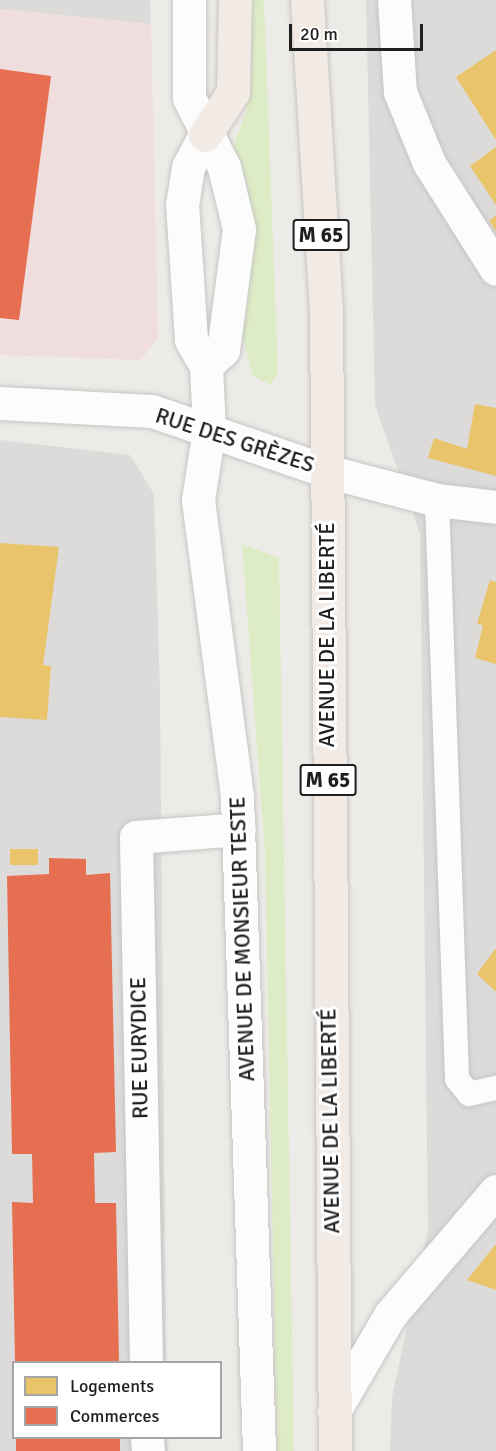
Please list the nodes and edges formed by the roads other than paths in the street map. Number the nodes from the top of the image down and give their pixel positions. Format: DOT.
graph roads {
  1 [pos="189,0"];
  2 [pos="234,0"];
  3 [pos="307,0"];
  4 [pos="394,0"];
  5 [pos="205,135"];
  6 [pos="496,269"];
  7 [pos="206,366"];
  8 [pos="0,403"];
  9 [pos="209,429"];
  10 [pos="326,471"];
  11 [pos="437,500"];
  12 [pos="496,507"];
  13 [pos="239,829"];
  14 [pos="496,1088"];
  15 [pos="496,1191"];
  16 [pos="146,1361"];
  17 [pos="334,1411"];
  18 [pos="259,1451"];
  19 [pos="335,1451"];
  1 -- 5 [label="street"];
  2 -- 5 [label="main road"];
  3 -- 10 [label="main road, AVENUE DE LA LIBERTÉ / M 65"];
  4 -- 6 [label="street"];
  5 -- 7 [label="street"];
  5 -- 7 [label="street"];
  7 -- 9 [label="street, AVENUE DE MONSIEUR TESTE"];
  8 -- 9 [label="street, RUE DES GRÈZES"];
  9 -- 10 [label="street, RUE DES GRÈZES"];
  9 -- 13 [label="street, AVENUE DE MONSIEUR TESTE"];
  10 -- 11 [label="street, RUE DES GRÈZES"];
  10 -- 17 [label="main road, AVENUE DE LA LIBERTÉ / M 65"];
  11 -- 12 [label="street, RUE DES GRÈZES"];
  11 -- 14 [label="lane"];
  13 -- 16 [label="street, RUE EURYDICE"];
  13 -- 18 [label="street, AVENUE DE MONSIEUR TESTE"];
  15 -- 17 [label="street"];
  17 -- 19 [label="main road, AVENUE DE LA LIBERTÉ / M 65"];
}
